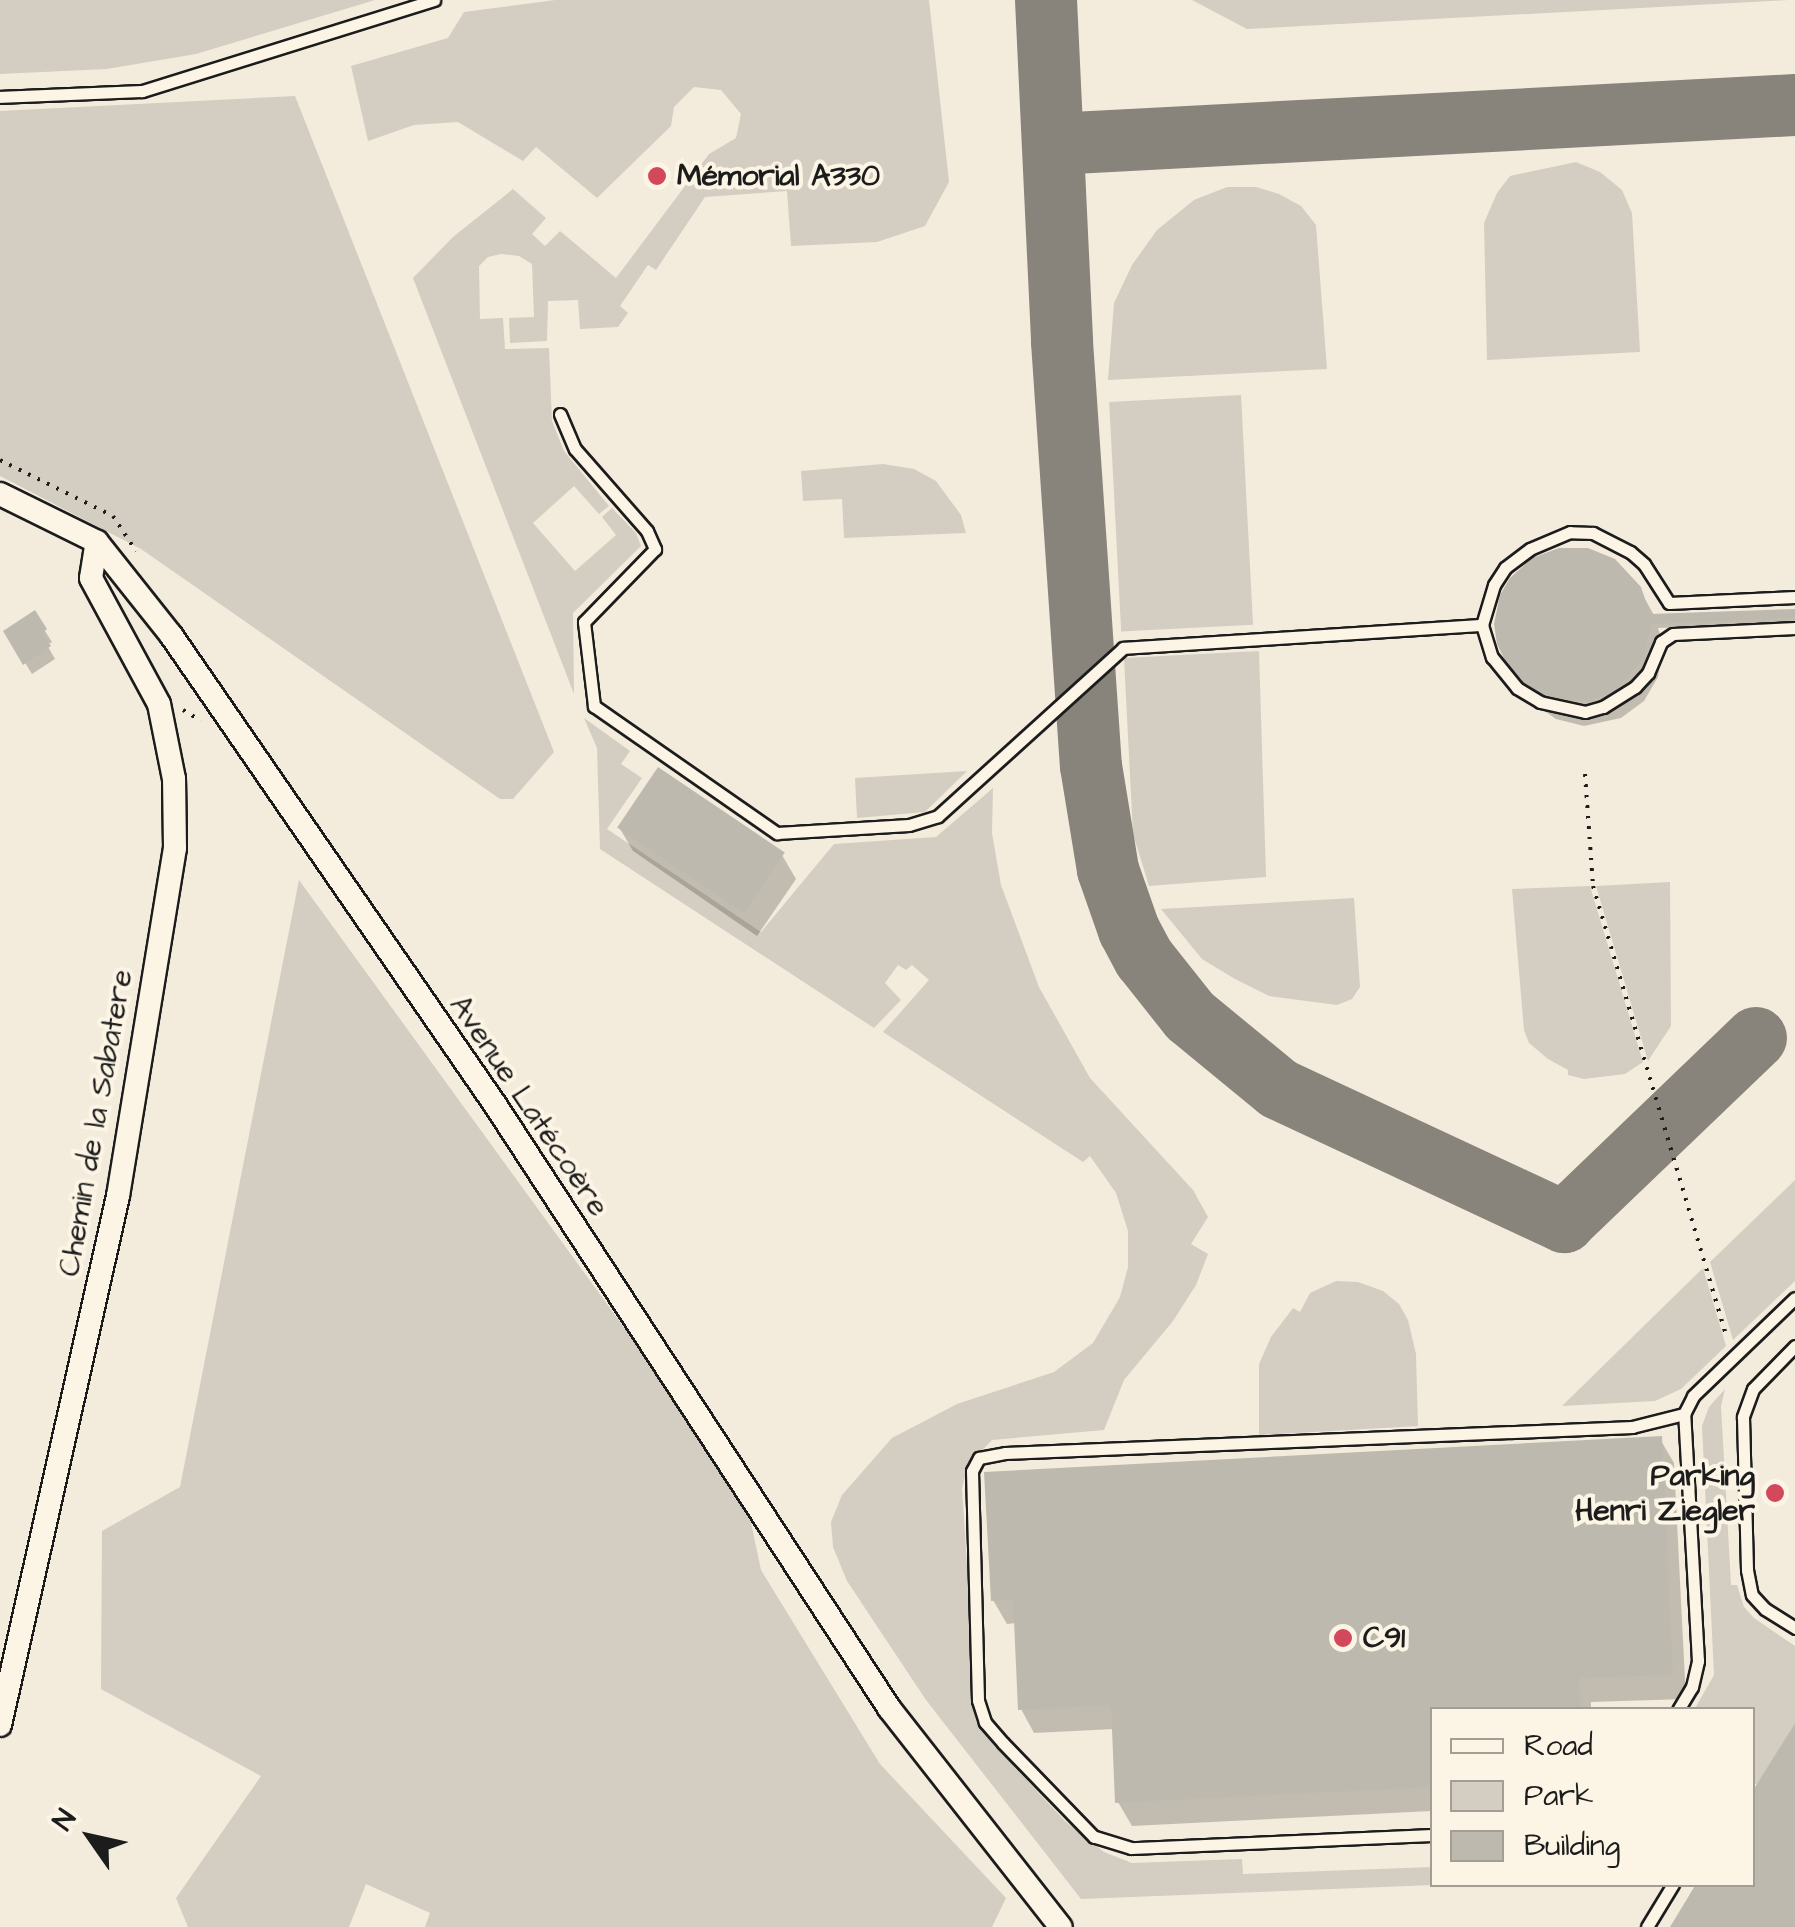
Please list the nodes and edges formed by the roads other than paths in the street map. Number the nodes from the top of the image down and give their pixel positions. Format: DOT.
graph roads {
  1 [pos="434,0"];
  2 [pos="0,97"];
  3 [pos="560,414"];
  4 [pos="0,494"];
  5 [pos="97,542"];
  6 [pos="1795,596"];
  7 [pos="1482,626"];
  8 [pos="1795,628"];
  9 [pos="1795,1298"];
  10 [pos="1795,1346"];
  11 [pos="1684,1414"];
  12 [pos="1795,1628"];
  13 [pos="1680,1707"];
  14 [pos="0,1725"];
  15 [pos="1430,1836"];
  16 [pos="1671,1887"];
  17 [pos="1061,1927"];
  18 [pos="1647,1927"];
  1 -- 2 [label="lane"];
  3 -- 7 [label="lane"];
  4 -- 5 [label="street, Avenue Latécoère"];
  5 -- 14 [label="street, Chemin de la Sabatere"];
  5 -- 17 [label="street, Avenue Latécoère"];
  6 -- 7 [label="lane"];
  7 -- 8 [label="lane"];
  9 -- 11 [label="lane"];
  10 -- 12 [label="lane"];
  11 -- 13 [label="lane"];
  11 -- 15 [label="lane"];
  16 -- 18 [label="lane"];
}
